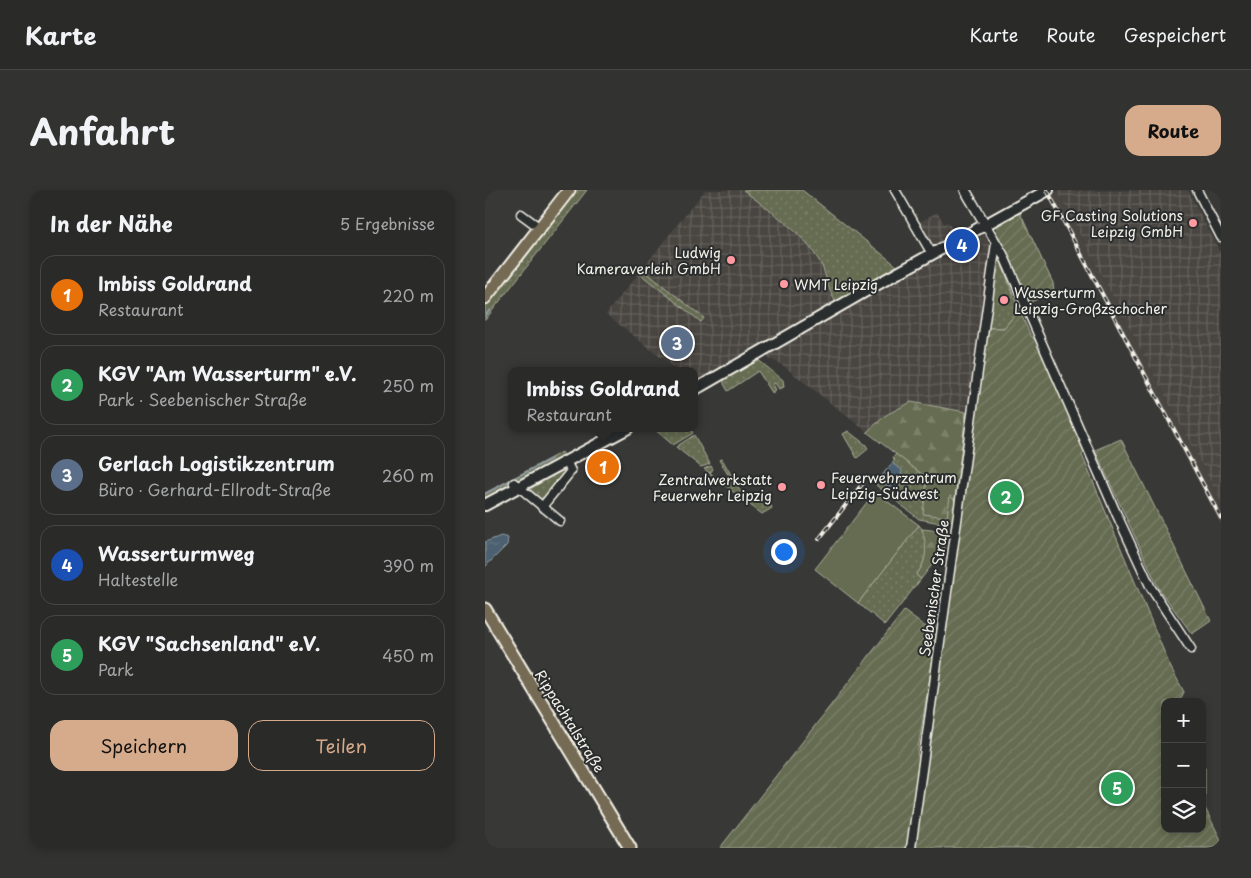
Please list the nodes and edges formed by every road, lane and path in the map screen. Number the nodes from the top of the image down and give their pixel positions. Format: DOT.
graph roads {
  1 [pos="569,190"];
  2 [pos="895,190"];
  3 [pos="965,190"];
  4 [pos="1047,190"];
  5 [pos="1197,190"];
  6 [pos="521,214"];
  7 [pos="985,224"];
  8 [pos="540,228"];
  9 [pos="1221,237"];
  10 [pos="996,243"];
  11 [pos="932,254"];
  12 [pos="485,298"];
  13 [pos="698,388"];
  14 [pos="620,432"];
  15 [pos="566,461"];
  16 [pos="516,486"];
  17 [pos="485,505"];
  18 [pos="542,507"];
  19 [pos="560,521"];
  20 [pos="485,610"];
  21 [pos="1191,649"];
  22 [pos="630,848"];
  23 [pos="911,848"];
  1 -- 8 [label="main road"];
  2 -- 11 [label="street"];
  3 -- 7 [label="street"];
  4 -- 7 [label="main road"];
  5 -- 9 [label="street"];
  6 -- 8 [label="street"];
  7 -- 10 [label="street"];
  7 -- 11 [label="main road"];
  8 -- 12 [label="main road"];
  10 -- 21 [label="street"];
  10 -- 23 [label="street, Seebenischer Straße"];
  11 -- 13 [label="main road"];
  14 -- 15 [label="main road"];
  15 -- 16 [label="main road"];
  15 -- 18 [label="street"];
  16 -- 17 [label="main road"];
  16 -- 18 [label="street"];
  18 -- 19 [label="street"];
  20 -- 22 [label="main road, Rippachtalstraße"];
}
